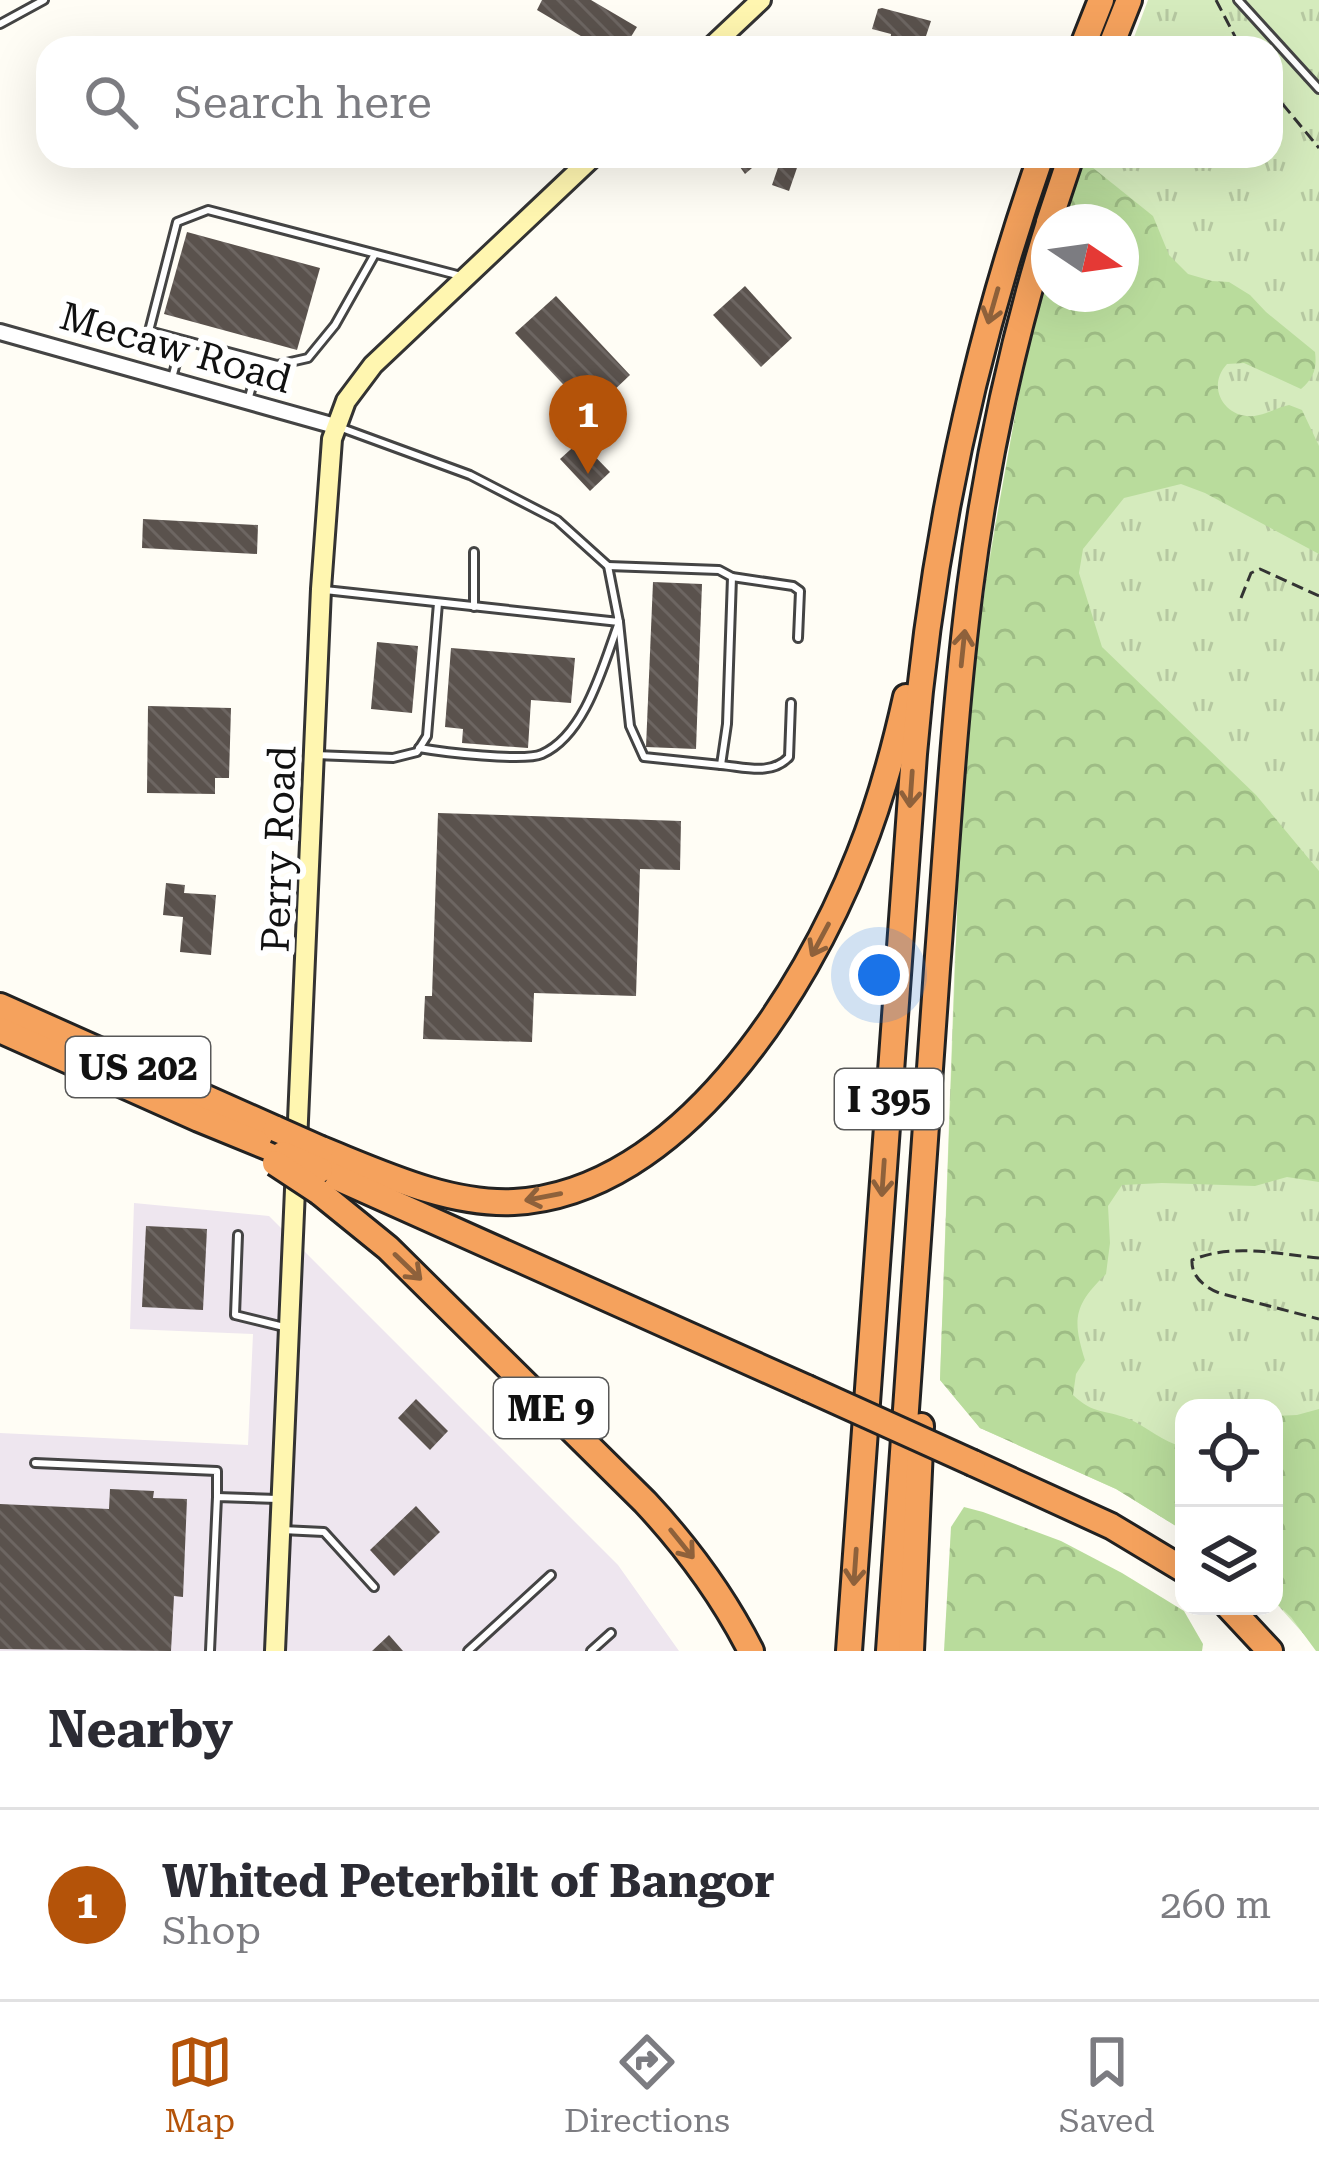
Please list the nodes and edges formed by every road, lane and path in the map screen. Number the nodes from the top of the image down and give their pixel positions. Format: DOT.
graph roads {
  1 [pos="44,0"];
  2 [pos="761,0"];
  3 [pos="1101,0"];
  4 [pos="1129,0"];
  5 [pos="1216,0"];
  6 [pos="1238,0"];
  7 [pos="0,24"];
  8 [pos="723,36"];
  9 [pos="1087,36"];
  10 [pos="1115,36"];
  11 [pos="1235,36"];
  12 [pos="1271,36"];
  13 [pos="1283,49"];
  14 [pos="1319,89"];
  15 [pos="1283,104"];
  16 [pos="1319,148"];
  17 [pos="581,168"];
  18 [pos="1038,168"];
  19 [pos="1067,168"];
  20 [pos="1055,204"];
  21 [pos="375,254"];
  22 [pos="465,277"];
  23 [pos="1031,291"];
  24 [pos="0,332"];
  25 [pos="182,341"];
  26 [pos="260,361"];
  27 [pos="171,381"];
  28 [pos="248,402"];
  29 [pos="335,426"];
  30 [pos="938,548"];
  31 [pos="474,552"];
  32 [pos="608,566"];
  33 [pos="732,577"];
  34 [pos="321,589"];
  35 [pos="1319,596"];
  36 [pos="1241,598"];
  37 [pos="438,603"];
  38 [pos="474,607"];
  39 [pos="619,622"];
  40 [pos="798,638"];
  41 [pos="791,703"];
  42 [pos="419,748"];
  43 [pos="315,755"];
  44 [pos="721,765"];
  45 [pos="0,1006"];
  46 [pos="0,1030"];
  47 [pos="199,1119"];
  48 [pos="275,1147"];
  49 [pos="364,1166"];
  50 [pos="320,1170"];
  51 [pos="238,1235"];
  52 [pos="1319,1258"];
  53 [pos="917,1259"];
  54 [pos="1319,1319"];
  55 [pos="290,1328"];
  56 [pos="808,1380"];
  57 [pos="974,1454"];
  58 [pos="34,1462"];
  59 [pos="217,1497"];
  60 [pos="282,1500"];
  61 [pos="281,1530"];
  62 [pos="1175,1547"];
  63 [pos="1175,1565"];
  64 [pos="551,1575"];
  65 [pos="374,1587"];
  66 [pos="1236,1615"];
  67 [pos="1258,1615"];
  68 [pos="611,1633"];
  69 [pos="210,1651"];
  70 [pos="275,1651"];
  71 [pos="468,1651"];
  72 [pos="591,1651"];
  73 [pos="751,1651"];
  74 [pos="849,1651"];
  75 [pos="889,1651"];
  76 [pos="911,1651"];
  77 [pos="1270,1651"];
  78 [pos="1289,1651"];
  1 -- 7 [label="lane"];
  2 -- 8 [label="street"];
  3 -- 9 [label="highway"];
  4 -- 10 [label="highway"];
  5 -- 11 [label="path"];
  6 -- 12 [label="lane"];
  13 -- 14 [label="lane"];
  15 -- 16 [label="path"];
  17 -- 22 [label="street, Perry Road"];
  18 -- 30 [label="highway, I 395, one-way"];
  19 -- 20 [label="highway, I 395"];
  21 -- 22 [label="lane"];
  21 -- 25 [label="lane"];
  21 -- 26 [label="lane"];
  22 -- 29 [label="street, Perry Road"];
  53 -- 23 [label="highway, I 395, one-way"];
  24 -- 27 [label="street, Mecaw Road"];
  25 -- 26 [label="lane"];
  25 -- 27 [label="lane"];
  26 -- 28 [label="lane"];
  27 -- 28 [label="street, Mecaw Road"];
  28 -- 29 [label="street, Mecaw Road"];
  29 -- 32 [label="lane"];
  29 -- 34 [label="street, Perry Road"];
  30 -- 49 [label="highway, one-way"];
  30 -- 74 [label="highway, I 395, one-way"];
  31 -- 38 [label="lane"];
  32 -- 33 [label="lane"];
  32 -- 39 [label="lane"];
  33 -- 40 [label="lane"];
  33 -- 44 [label="lane"];
  34 -- 37 [label="lane"];
  34 -- 43 [label="street, Perry Road"];
  35 -- 36 [label="path"];
  37 -- 38 [label="lane"];
  37 -- 42 [label="lane"];
  38 -- 39 [label="lane"];
  39 -- 42 [label="lane"];
  39 -- 44 [label="lane"];
  41 -- 44 [label="lane"];
  42 -- 43 [label="lane"];
  43 -- 55 [label="street, Perry Road"];
  45 -- 48 [label="highway, US 202"];
  46 -- 47 [label="highway, US 202"];
  47 -- 48 [label="highway, ME 9"];
  48 -- 50 [label="highway, US 202, bridge"];
  48 -- 50 [label="highway, ME 9, bridge"];
  49 -- 50 [label="highway, US 202"];
  49 -- 56 [label="highway"];
  50 -- 56 [label="highway"];
  50 -- 73 [label="highway, ME 9, one-way"];
  51 -- 55 [label="lane"];
  52 -- 54 [label="path"];
  53 -- 75 [label="highway, I 395"];
  53 -- 76 [label="highway"];
  55 -- 60 [label="street, Perry Road"];
  56 -- 57 [label="highway, bridge"];
  57 -- 62 [label="highway"];
  57 -- 63 [label="highway"];
  58 -- 59 [label="lane"];
  59 -- 60 [label="lane"];
  59 -- 69 [label="lane"];
  60 -- 61 [label="street, Perry Road"];
  61 -- 65 [label="lane"];
  61 -- 70 [label="street, Perry Road"];
  64 -- 71 [label="lane"];
  66 -- 77 [label="highway"];
  67 -- 78 [label="highway"];
  68 -- 72 [label="lane"];
}
